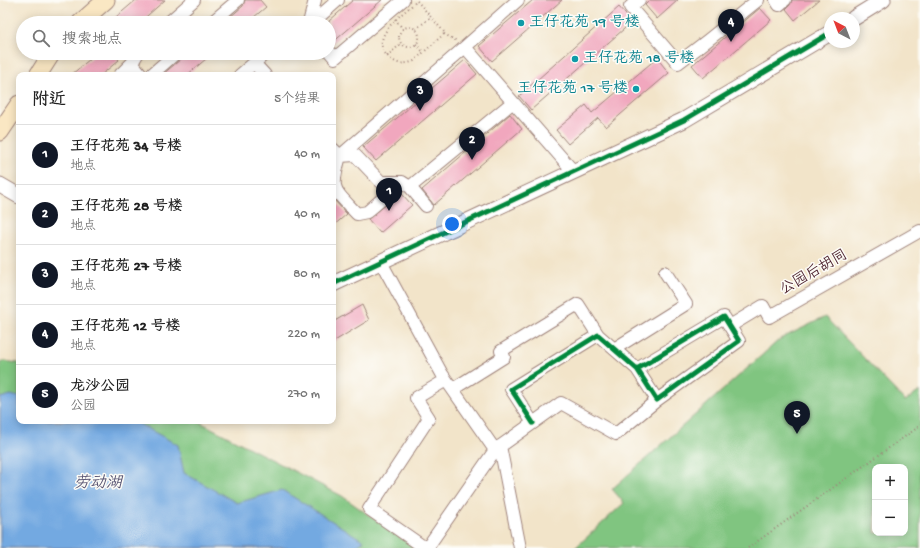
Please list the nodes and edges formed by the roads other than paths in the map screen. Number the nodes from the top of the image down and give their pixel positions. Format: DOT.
graph roads {
  1 [pos="106,0"];
  2 [pos="194,0"];
  3 [pos="238,0"];
  4 [pos="315,0"];
  5 [pos="338,0"];
  6 [pos="403,0"];
  7 [pos="518,0"];
  8 [pos="758,0"];
  9 [pos="776,0"];
  10 [pos="785,0"];
  11 [pos="883,0"];
  12 [pos="631,2"];
  13 [pos="860,14"];
  14 [pos="88,16"];
  15 [pos="176,16"];
  16 [pos="219,16"];
  17 [pos="312,16"];
  18 [pos="316,16"];
  19 [pos="824,36"];
  20 [pos="465,47"];
  21 [pos="336,57"];
  22 [pos="48,60"];
  23 [pos="133,60"];
  24 [pos="136,60"];
  25 [pos="168,60"];
  26 [pos="258,60"];
  27 [pos="254,63"];
  28 [pos="40,72"];
  29 [pos="123,72"];
  30 [pos="141,72"];
  31 [pos="154,72"];
  32 [pos="244,72"];
  33 [pos="262,72"];
  34 [pos="513,102"];
  35 [pos="16,108"];
  36 [pos="0,132"];
  37 [pos="336,152"];
  38 [pos="574,172"];
  39 [pos="0,185"];
  40 [pos="406,185"];
  41 [pos="16,194"];
  42 [pos="336,195"];
  43 [pos="426,206"];
  44 [pos="920,231"];
  45 [pos="381,262"];
  46 [pos="665,272"];
  47 [pos="336,283"];
  48 [pos="730,326"];
  49 [pos="598,335"];
  50 [pos="614,349"];
  51 [pos="637,369"];
  52 [pos="449,384"];
  53 [pos="657,400"];
  54 [pos="533,423"];
  55 [pos="498,448"];
  56 [pos="426,548"];
  57 [pos="520,548"];
  1 -- 14 [label="main road"];
  2 -- 15 [label="street"];
  3 -- 16 [label="street"];
  4 -- 17 [label="street"];
  5 -- 18 [label="street"];
  6 -- 21 [label="street"];
  7 -- 20 [label="street"];
  8 -- 12 [label="street"];
  9 -- 10 [label="street"];
  11 -- 13 [label="street"];
  19 -- 38 [label="street"];
  20 -- 34 [label="street"];
  20 -- 37 [label="street"];
  22 -- 28 [label="main road"];
  23 -- 29 [label="street"];
  24 -- 30 [label="street"];
  25 -- 31 [label="street"];
  26 -- 27 [label="street"];
  27 -- 32 [label="street"];
  27 -- 33 [label="street"];
  34 -- 38 [label="street"];
  34 -- 40 [label="street"];
  35 -- 36 [label="main road"];
  37 -- 40 [label="street"];
  38 -- 45 [label="street"];
  39 -- 41 [label="street"];
  40 -- 42 [label="street"];
  40 -- 43 [label="street"];
  44 -- 48 [label="street, 公园后胡同"];
  45 -- 47 [label="street"];
  45 -- 52 [label="street"];
  46 -- 50 [label="street"];
  48 -- 51 [label="street"];
  48 -- 53 [label="street"];
  49 -- 50 [label="street"];
  49 -- 52 [label="street"];
  49 -- 54 [label="street"];
  50 -- 51 [label="street"];
  51 -- 53 [label="street"];
  52 -- 55 [label="street"];
  52 -- 56 [label="street"];
  53 -- 54 [label="street"];
  54 -- 55 [label="street"];
  55 -- 56 [label="street"];
  55 -- 57 [label="street"];
}
